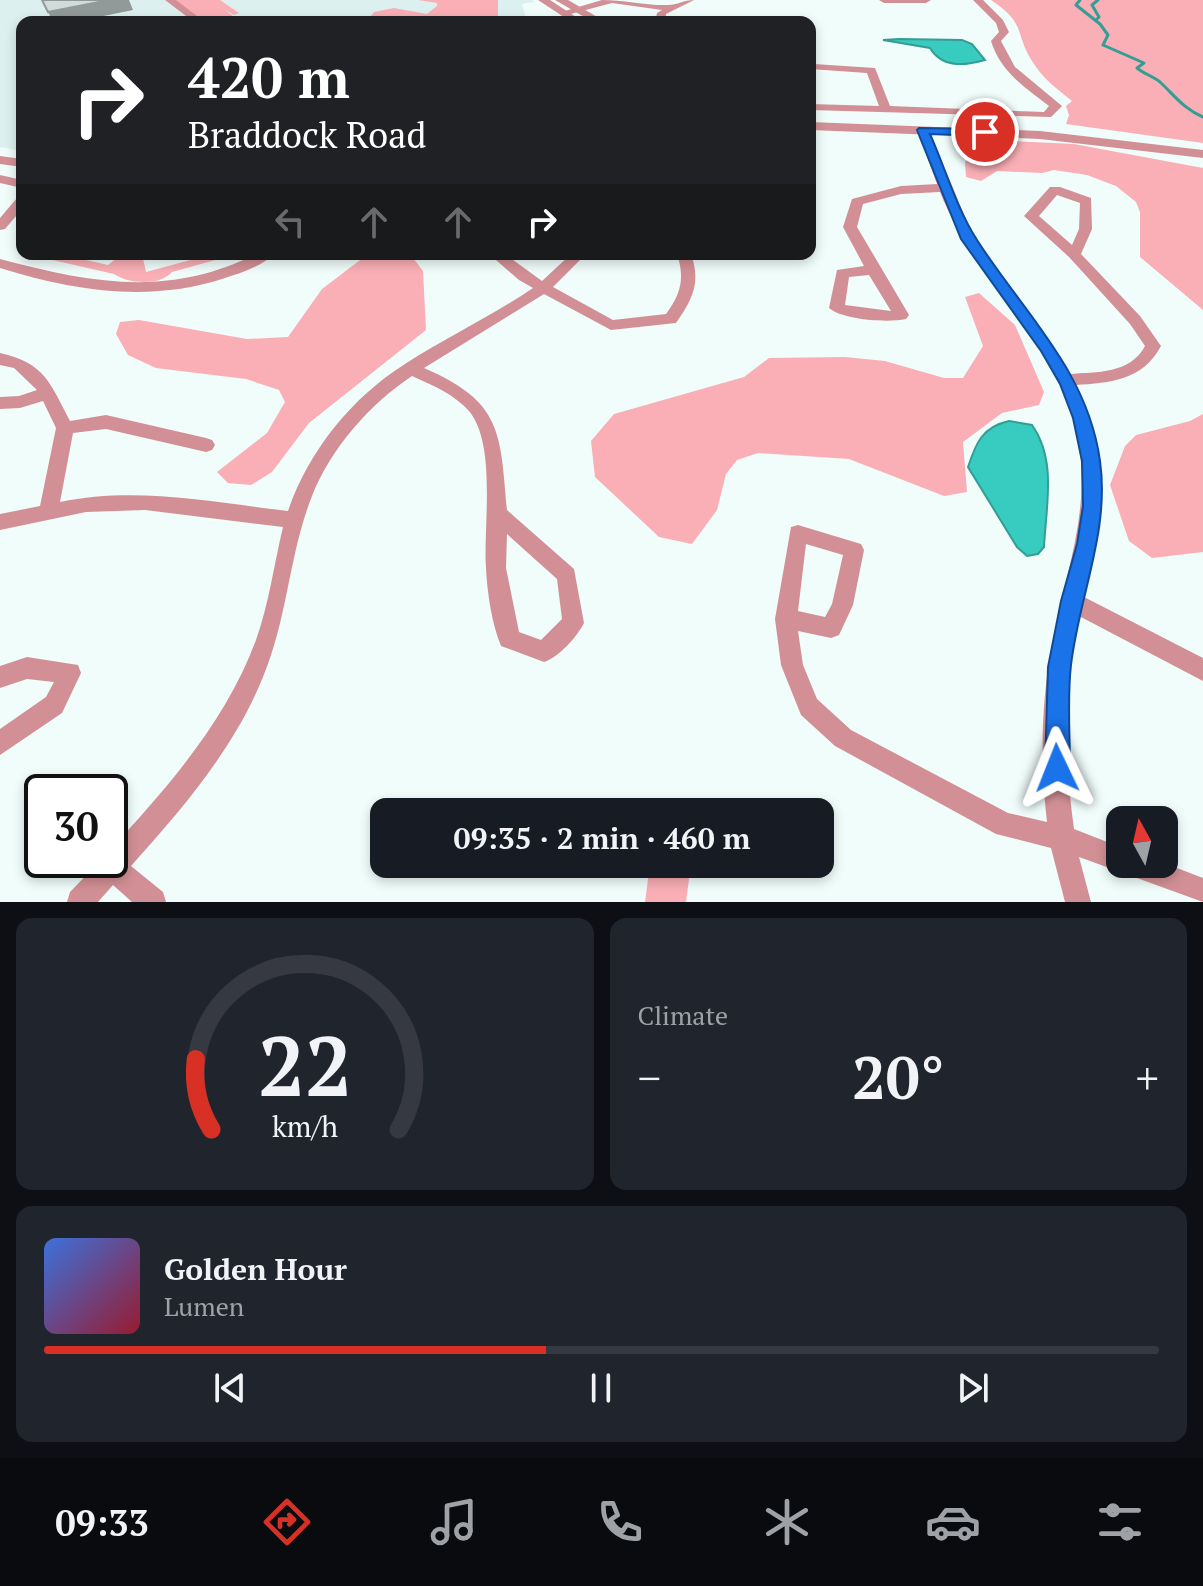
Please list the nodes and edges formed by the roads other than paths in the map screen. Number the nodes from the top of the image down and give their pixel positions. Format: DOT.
graph roads {
  1 [pos="170,0"];
  2 [pos="543,0"];
  3 [pos="560,0"];
  4 [pos="612,0"];
  5 [pos="689,0"];
  6 [pos="884,0"];
  7 [pos="926,0"];
  8 [pos="978,0"];
  9 [pos="670,8"];
  10 [pos="577,10"];
  11 [pos="563,13"];
  12 [pos="192,16"];
  13 [pos="569,16"];
  14 [pos="589,16"];
  15 [pos="661,16"];
  16 [pos="816,67"];
  17 [pos="816,107"];
  18 [pos="886,110"];
  19 [pos="905,111"];
  20 [pos="925,121"];
  21 [pos="816,126"];
  22 [pos="1203,154"];
  23 [pos="947,189"];
  24 [pos="16,208"];
  25 [pos="0,226"];
  26 [pos="1074,254"];
  27 [pos="254,260"];
  28 [pos="503,260"];
  29 [pos="573,260"];
  30 [pos="687,260"];
  31 [pos="0,263"];
  32 [pos="873,270"];
  33 [pos="543,288"];
  34 [pos="0,359"];
  35 [pos="410,368"];
  36 [pos="1066,380"];
  37 [pos="47,393"];
  38 [pos="0,403"];
  39 [pos="65,428"];
  40 [pos="206,445"];
  41 [pos="48,512"];
  42 [pos="498,514"];
  43 [pos="294,520"];
  44 [pos="0,522"];
  45 [pos="1072,601"];
  46 [pos="786,619"];
  47 [pos="1203,670"];
  48 [pos="0,677"];
  49 [pos="0,743"];
  50 [pos="1063,838"];
  51 [pos="128,849"];
  52 [pos="1106,855"];
  53 [pos="102,878"];
  54 [pos="125,878"];
  55 [pos="1168,878"];
  56 [pos="1203,891"];
  57 [pos="80,902"];
  58 [pos="153,902"];
  59 [pos="1078,902"];
  1 -- 12 [label="street"];
  2 -- 11 [label="street"];
  3 -- 10 [label="street"];
  4 -- 9 [label="street"];
  4 -- 10 [label="street"];
  5 -- 9 [label="street"];
  6 -- 7 [label="street"];
  8 -- 20 [label="street"];
  9 -- 15 [label="street"];
  10 -- 11 [label="street"];
  10 -- 14 [label="street"];
  11 -- 13 [label="street"];
  16 -- 18 [label="street"];
  17 -- 18 [label="street"];
  18 -- 19 [label="street"];
  19 -- 20 [label="street"];
  19 -- 20 [label="street"];
  20 -- 21 [label="street"];
  20 -- 22 [label="street"];
  20 -- 23 [label="street"];
  23 -- 32 [label="street"];
  23 -- 36 [label="street"];
  24 -- 25 [label="street"];
  26 -- 26 [label="street"];
  26 -- 36 [label="street"];
  27 -- 31 [label="street"];
  28 -- 33 [label="street"];
  29 -- 33 [label="street"];
  30 -- 33 [label="street"];
  33 -- 35 [label="street"];
  34 -- 37 [label="street"];
  35 -- 42 [label="street"];
  35 -- 43 [label="street"];
  36 -- 45 [label="street"];
  37 -- 38 [label="street"];
  37 -- 39 [label="street"];
  39 -- 40 [label="street"];
  39 -- 41 [label="street"];
  41 -- 43 [label="street"];
  41 -- 44 [label="street"];
  42 -- 42 [label="street"];
  43 -- 51 [label="street"];
  45 -- 47 [label="street"];
  45 -- 50 [label="street"];
  46 -- 46 [label="street"];
  46 -- 50 [label="street"];
  48 -- 49 [label="street"];
  50 -- 52 [label="street"];
  50 -- 59 [label="street"];
  53 -- 57 [label="street"];
  54 -- 58 [label="street"];
  55 -- 56 [label="street"];
}
